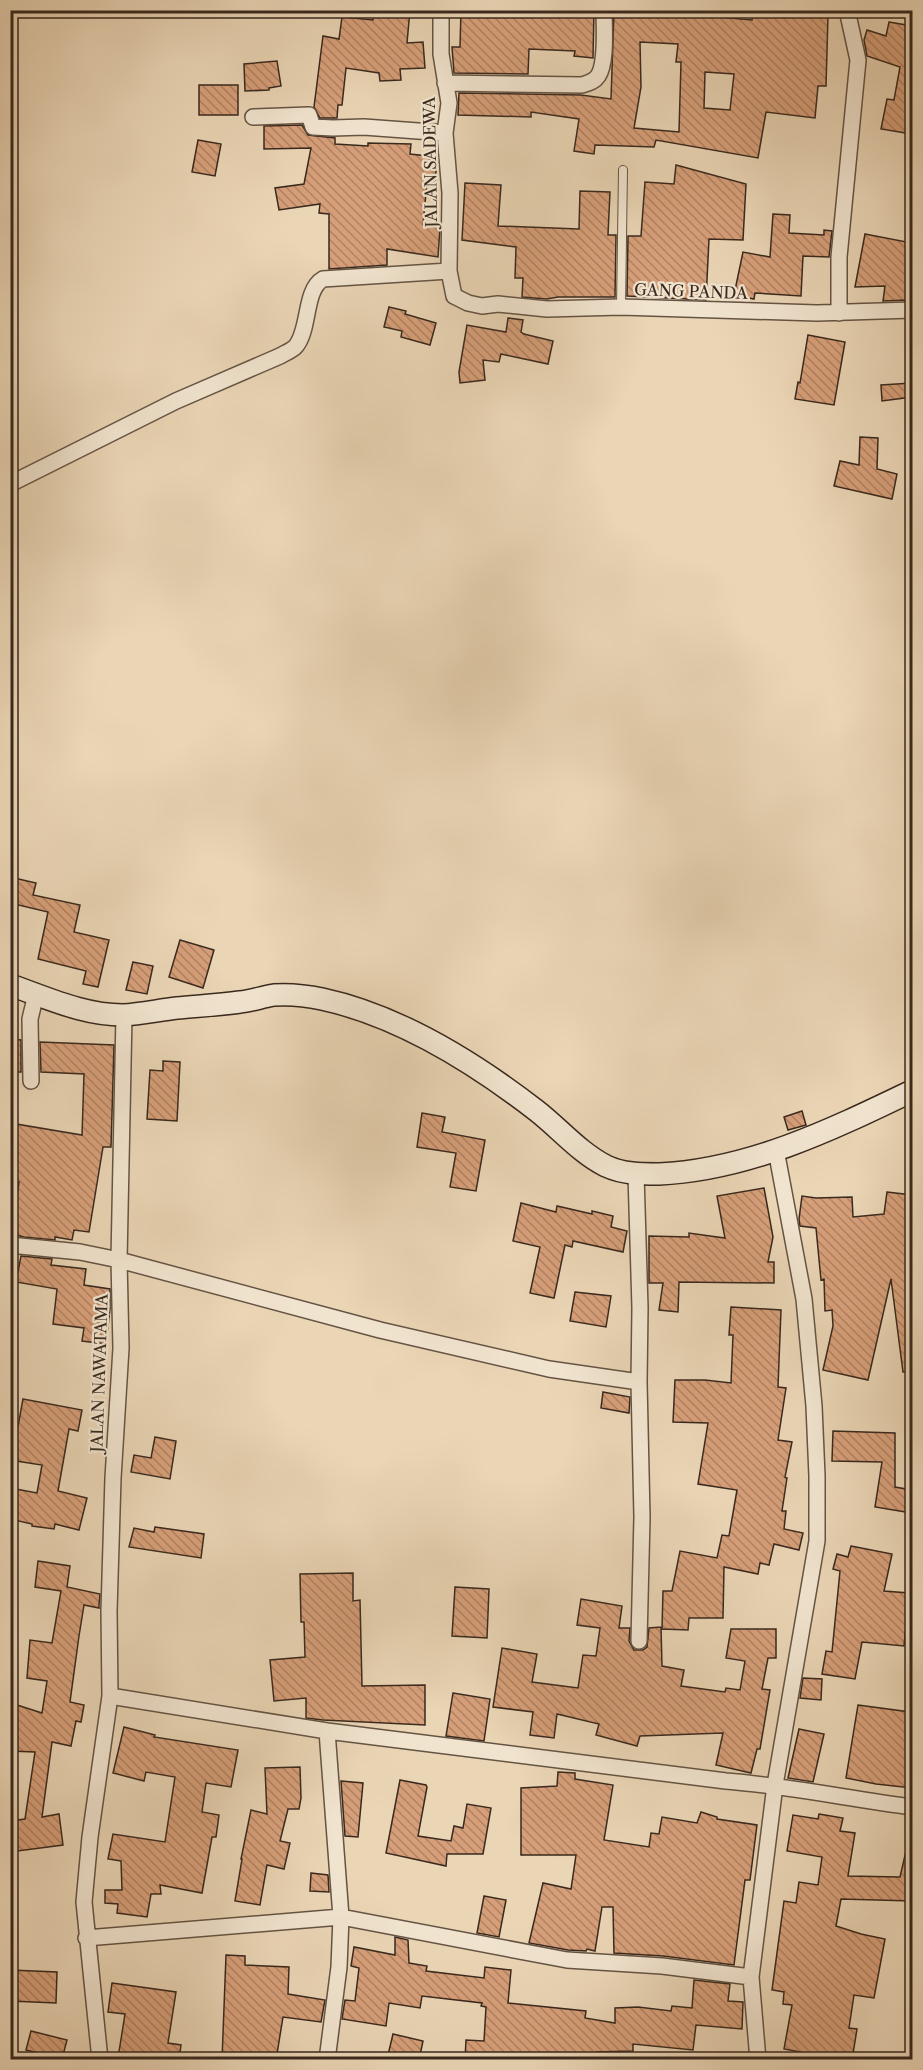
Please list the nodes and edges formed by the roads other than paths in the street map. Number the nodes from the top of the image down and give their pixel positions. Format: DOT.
graph roads {
  1 [pos="441,10"];
  2 [pos="604,10"];
  3 [pos="847,10"];
  4 [pos="445,83"];
  5 [pos="253,117"];
  6 [pos="445,133"];
  7 [pos="623,170"];
  8 [pos="449,271"];
  9 [pos="468,303"];
  10 [pos="621,307"];
  11 [pos="912,310"];
  12 [pos="839,313"];
  13 [pos="10,484"];
  14 [pos="10,985"];
  15 [pos="36,994"];
  16 [pos="124,1015"];
  17 [pos="31,1081"];
  18 [pos="912,1090"];
  19 [pos="776,1150"];
  20 [pos="636,1174"];
  21 [pos="10,1245"];
  22 [pos="119,1260"];
  23 [pos="639,1382"];
  24 [pos="639,1641"];
  25 [pos="110,1696"];
  26 [pos="327,1731"];
  27 [pos="775,1785"];
  28 [pos="912,1807"];
  29 [pos="342,1917"];
  30 [pos="86,1938"];
  31 [pos="751,1977"];
  32 [pos="100,2060"];
  33 [pos="327,2060"];
  34 [pos="758,2060"];
  1 -- 4 [label="street, JALAN SADEWA"];
  2 -- 4 [label="street"];
  3 -- 12 [label="street"];
  4 -- 6 [label="street, JALAN SADEWA"];
  5 -- 6 [label="street"];
  6 -- 8 [label="street, JALAN SADEWA"];
  7 -- 10 [label="lane"];
  8 -- 9 [label="street, JALAN SADEWA"];
  8 -- 13 [label="street"];
  9 -- 10 [label="street, GANG PANDA"];
  10 -- 12 [label="street, GANG PANDA"];
  11 -- 12 [label="street, GANG PANDA"];
  14 -- 15 [label="street"];
  15 -- 16 [label="street"];
  15 -- 17 [label="street"];
  16 -- 20 [label="street"];
  16 -- 22 [label="street, JALAN NAWATAMA"];
  18 -- 19 [label="street"];
  19 -- 20 [label="street"];
  19 -- 27 [label="street"];
  20 -- 23 [label="street"];
  21 -- 22 [label="street"];
  22 -- 23 [label="street"];
  22 -- 25 [label="street, JALAN NAWATAMA"];
  23 -- 24 [label="street"];
  25 -- 26 [label="street"];
  25 -- 30 [label="street, JALAN NAWATAMA"];
  26 -- 27 [label="street"];
  26 -- 29 [label="street"];
  27 -- 28 [label="street"];
  27 -- 31 [label="street"];
  29 -- 30 [label="street"];
  29 -- 31 [label="street"];
  29 -- 33 [label="street"];
  30 -- 32 [label="street, JALAN NAWATAMA"];
  31 -- 34 [label="street"];
}
